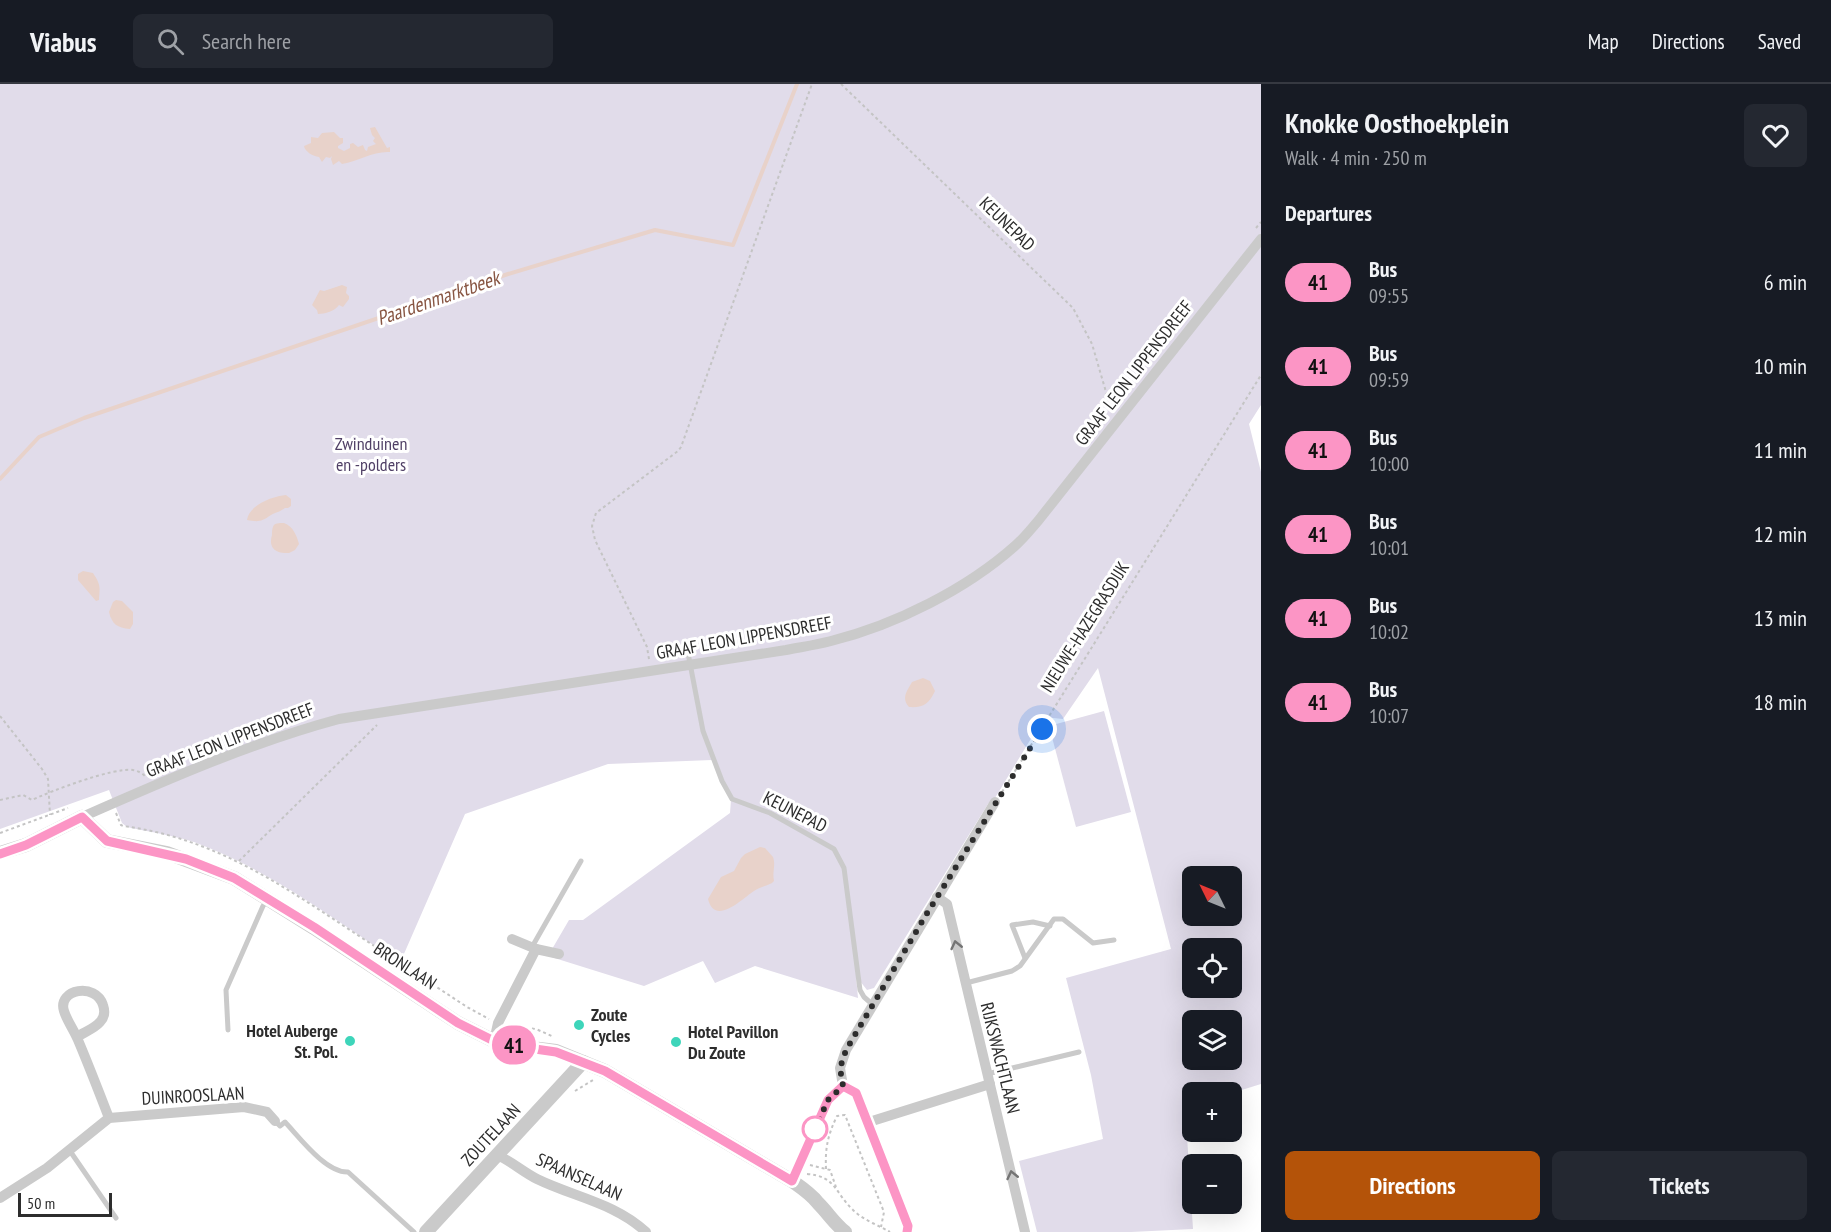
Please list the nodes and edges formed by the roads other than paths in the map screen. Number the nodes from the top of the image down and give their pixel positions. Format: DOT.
graph roads {
  1 [pos="1261,239"];
  2 [pos="688,659"];
  3 [pos="995,802"];
  4 [pos="82,817"];
  5 [pos="0,854"];
  6 [pos="581,861"];
  7 [pos="937,897"];
  8 [pos="269,899"];
  9 [pos="1050,926"];
  10 [pos="512,939"];
  11 [pos="1114,940"];
  12 [pos="534,948"];
  13 [pos="559,954"];
  14 [pos="1025,958"];
  15 [pos="965,984"];
  16 [pos="872,1004"];
  17 [pos="228,1030"];
  18 [pos="77,1037"];
  19 [pos="494,1041"];
  20 [pos="1079,1052"];
  21 [pos="583,1062"];
  22 [pos="988,1079"];
  23 [pos="843,1086"];
  24 [pos="109,1118"];
  25 [pos="276,1121"];
  26 [pos="869,1122"];
  27 [pos="70,1151"];
  28 [pos="497,1155"];
  29 [pos="792,1181"];
  30 [pos="0,1198"];
  31 [pos="117,1218"];
  32 [pos="414,1232"];
  33 [pos="426,1232"];
  34 [pos="646,1232"];
  35 [pos="845,1232"];
  36 [pos="907,1232"];
  37 [pos="1025,1232"];
  1 -- 2 [label="street, GRAAF LEON LIPPENSDREEF"];
  2 -- 4 [label="street, GRAAF LEON LIPPENSDREEF"];
  2 -- 16 [label="lane, KEUNEPAD"];
  3 -- 7 [label="street"];
  4 -- 5 [label="street"];
  4 -- 8 [label="street, BRONLAAN"];
  6 -- 12 [label="lane"];
  15 -- 7 [label="street, RIJKSWACHTLAAN, one-way"];
  7 -- 16 [label="street"];
  8 -- 17 [label="lane"];
  8 -- 19 [label="street, BRONLAAN"];
  9 -- 11 [label="lane"];
  9 -- 14 [label="lane"];
  9 -- 14 [label="lane"];
  10 -- 12 [label="street"];
  12 -- 13 [label="street"];
  12 -- 19 [label="street"];
  14 -- 15 [label="lane"];
  15 -- 22 [label="street, RIJKSWACHTLAAN"];
  16 -- 23 [label="street"];
  18 -- 18 [label="street"];
  18 -- 24 [label="street"];
  19 -- 21 [label="street, BRONLAAN"];
  20 -- 22 [label="lane"];
  21 -- 28 [label="street, ZOUTELAAN"];
  21 -- 29 [label="street, BRONLAAN"];
  22 -- 26 [label="street"];
  37 -- 22 [label="street, RIJKSWACHTLAAN, one-way"];
  23 -- 26 [label="street"];
  23 -- 29 [label="street"];
  24 -- 25 [label="street, DUINROOSLAAN"];
  24 -- 27 [label="street"];
  25 -- 32 [label="lane"];
  26 -- 36 [label="street"];
  27 -- 30 [label="street"];
  27 -- 31 [label="lane"];
  28 -- 33 [label="street, ZOUTELAAN"];
  28 -- 34 [label="street, SPAANSELAAN"];
  29 -- 35 [label="street, BRONLAAN"];
}
